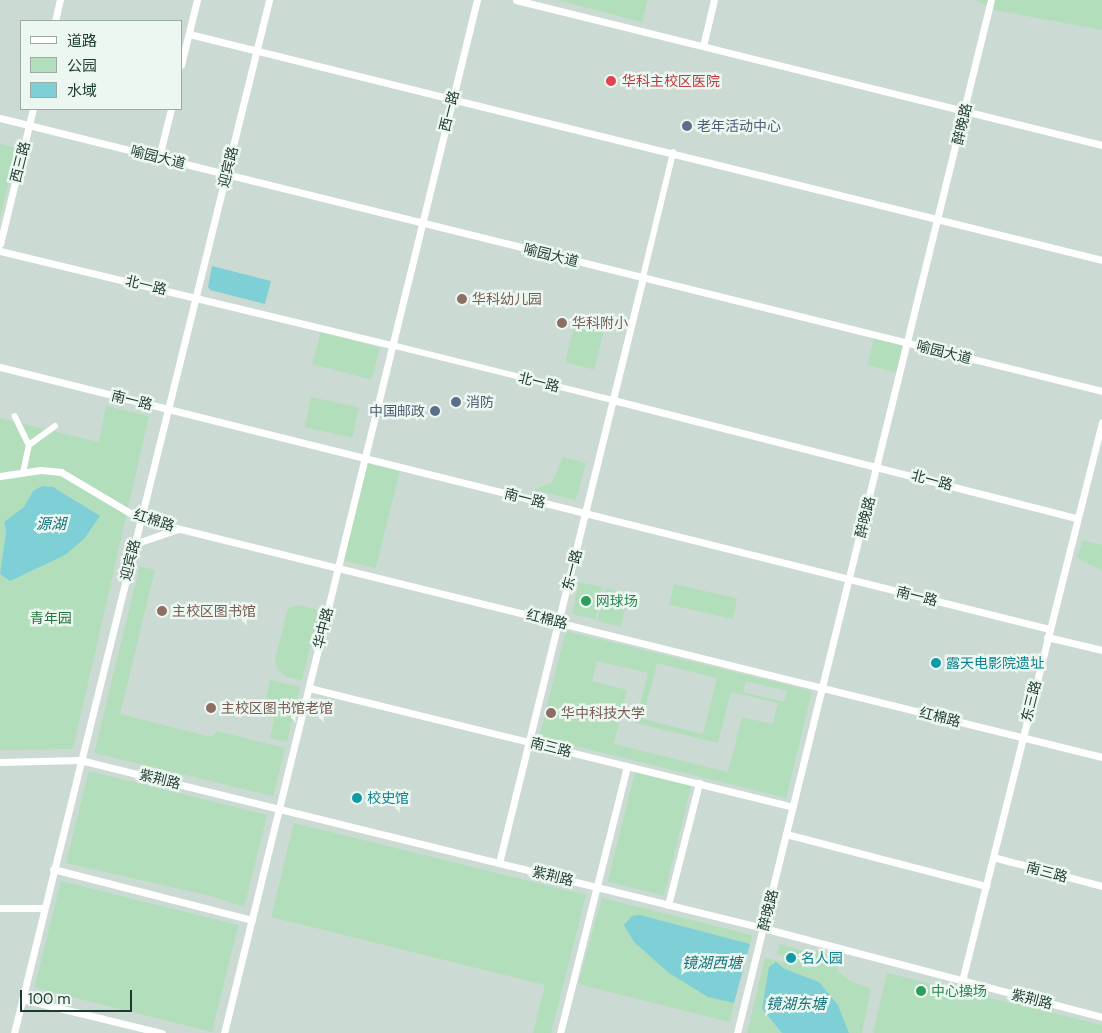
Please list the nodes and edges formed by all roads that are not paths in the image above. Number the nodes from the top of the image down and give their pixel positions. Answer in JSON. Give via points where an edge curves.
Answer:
{"nodes":[{"id":1,"x":60,"y":0,"type":"edge"},
{"id":2,"x":197,"y":0,"type":"edge"},
{"id":3,"x":269,"y":0,"type":"edge"},
{"id":4,"x":477,"y":0,"type":"edge"},
{"id":5,"x":516,"y":0,"type":"edge"},
{"id":6,"x":714,"y":0,"type":"edge"},
{"id":7,"x":991,"y":0,"type":"edge"},
{"id":8,"x":55,"y":20,"type":"edge"},
{"id":9,"x":189,"y":34,"type":"junction"},
{"id":10,"x":703,"y":46,"type":"junction"},
{"id":11,"x":256,"y":50,"type":"junction"},
{"id":12,"x":182,"y":61,"type":"edge"},
{"id":13,"x":452,"y":99,"type":"junction"},
{"id":14,"x":33,"y":110,"type":"edge"},
{"id":15,"x":170,"y":110,"type":"edge"},
{"id":16,"x":965,"y":111,"type":"junction"},
{"id":17,"x":0,"y":118,"type":"edge"},
{"id":18,"x":29,"y":125,"type":"junction"},
{"id":19,"x":1102,"y":145,"type":"edge"},
{"id":20,"x":673,"y":153,"type":"junction"},
{"id":21,"x":158,"y":157,"type":"junction"},
{"id":22,"x":226,"y":174,"type":"junction"},
{"id":23,"x":939,"y":219,"type":"junction"},
{"id":24,"x":422,"y":222,"type":"junction"},
{"id":25,"x":0,"y":244,"type":"edge"},
{"id":26,"x":0,"y":250,"type":"edge"},
{"id":27,"x":1102,"y":260,"type":"edge"},
{"id":28,"x":642,"y":277,"type":"junction"},
{"id":29,"x":196,"y":297,"type":"junction"},
{"id":30,"x":908,"y":343,"type":"junction"},
{"id":31,"x":392,"y":345,"type":"junction"},
{"id":32,"x":0,"y":368,"type":"edge"},
{"id":33,"x":1102,"y":391,"type":"edge"},
{"id":34,"x":612,"y":400,"type":"junction"},
{"id":35,"x":168,"y":409,"type":"junction"},
{"id":36,"x":15,"y":416,"type":"dead end"},
{"id":37,"x":1102,"y":422,"type":"edge"},
{"id":38,"x":55,"y":426,"type":"dead end"},
{"id":39,"x":29,"y":445,"type":"junction"},
{"id":40,"x":364,"y":458,"type":"junction"},
{"id":41,"x":878,"y":466,"type":"junction"},
{"id":42,"x":22,"y":472,"type":"junction"},
{"id":43,"x":0,"y":476,"type":"edge"},
{"id":44,"x":586,"y":514,"type":"junction"},
{"id":45,"x":1077,"y":518,"type":"junction"},
{"id":46,"x":140,"y":519,"type":"junction"},
{"id":47,"x":180,"y":529,"type":"junction"},
{"id":48,"x":134,"y":544,"type":"junction"},
{"id":49,"x":338,"y":568,"type":"junction"},
{"id":50,"x":850,"y":579,"type":"junction"},
{"id":51,"x":559,"y":622,"type":"junction"},
{"id":52,"x":1048,"y":633,"type":"junction"},
{"id":53,"x":1102,"y":650,"type":"edge"},
{"id":54,"x":308,"y":688,"type":"junction"},
{"id":55,"x":823,"y":688,"type":"junction"},
{"id":56,"x":1022,"y":738,"type":"junction"},
{"id":57,"x":529,"y":741,"type":"junction"},
{"id":58,"x":1102,"y":758,"type":"edge"},
{"id":59,"x":80,"y":760,"type":"junction"},
{"id":60,"x":0,"y":762,"type":"edge"},
{"id":61,"x":627,"y":766,"type":"junction"},
{"id":62,"x":699,"y":783,"type":"junction"},
{"id":63,"x":793,"y":807,"type":"junction"},
{"id":64,"x":279,"y":809,"type":"junction"},
{"id":65,"x":786,"y":834,"type":"junction"},
{"id":66,"x":993,"y":857,"type":"junction"},
{"id":67,"x":499,"y":863,"type":"junction"},
{"id":68,"x":53,"y":869,"type":"junction"},
{"id":69,"x":986,"y":886,"type":"junction"},
{"id":70,"x":1102,"y":886,"type":"edge"},
{"id":71,"x":598,"y":888,"type":"junction"},
{"id":72,"x":668,"y":905,"type":"junction"},
{"id":73,"x":0,"y":908,"type":"edge"},
{"id":74,"x":44,"y":908,"type":"junction"},
{"id":75,"x":252,"y":920,"type":"junction"},
{"id":76,"x":763,"y":928,"type":"junction"},
{"id":77,"x":962,"y":981,"type":"junction"},
{"id":78,"x":22,"y":999,"type":"junction"},
{"id":79,"x":1102,"y":1017,"type":"edge"},
{"id":80,"x":14,"y":1033,"type":"edge"},
{"id":81,"x":162,"y":1033,"type":"edge"},
{"id":82,"x":224,"y":1033,"type":"edge"},
{"id":83,"x":560,"y":1033,"type":"edge"},
{"id":84,"x":737,"y":1033,"type":"edge"}],
"edges":[{"from":1,"to":8,"type":"street"},
{"from":2,"to":9,"type":"street"},
{"from":3,"to":11,"type":"street","name":"迎宾路"},
{"from":4,"to":13,"type":"street","name":"西一路"},
{"from":5,"to":10,"type":"street"},
{"from":6,"to":10,"type":"street"},
{"from":7,"to":16,"type":"street","name":"醉晚路"},
{"from":9,"to":11,"type":"street"},
{"from":9,"to":12,"type":"street"},
{"from":10,"to":16,"type":"street"},
{"from":11,"to":13,"type":"street"},
{"from":11,"to":22,"type":"street","name":"迎宾路"},
{"from":13,"to":20,"type":"street"},
{"from":13,"to":24,"type":"street","name":"西一路"},
{"from":14,"to":18,"type":"street","name":"西三路"},
{"from":15,"to":21,"type":"street"},
{"from":16,"to":19,"type":"street"},
{"from":16,"to":23,"type":"street","name":"醉晚路"},
{"from":17,"to":18,"type":"street","name":"喻园大道"},
{"from":18,"to":21,"type":"street","name":"喻园大道"},
{"from":18,"to":25,"type":"street","name":"西三路"},
{"from":20,"to":23,"type":"street"},
{"from":20,"to":28,"type":"street"},
{"from":21,"to":22,"type":"street","name":"喻园大道"},
{"from":22,"to":24,"type":"street","name":"喻园大道"},
{"from":22,"to":29,"type":"street","name":"迎宾路"},
{"from":23,"to":27,"type":"street"},
{"from":23,"to":30,"type":"street","name":"醉晚路"},
{"from":24,"to":28,"type":"street","name":"喻园大道"},
{"from":24,"to":31,"type":"street","name":"华中路"},
{"from":26,"to":29,"type":"street","name":"北一路"},
{"from":28,"to":30,"type":"street","name":"喻园大道"},
{"from":28,"to":34,"type":"street","name":"东一路"},
{"from":29,"to":31,"type":"street","name":"北一路"},
{"from":29,"to":35,"type":"street","name":"迎宾路"},
{"from":30,"to":33,"type":"street","name":"喻园大道"},
{"from":30,"to":41,"type":"street","name":"醉晚路"},
{"from":31,"to":34,"type":"street","name":"北一路"},
{"from":31,"to":40,"type":"street","name":"华中路"},
{"from":32,"to":35,"type":"street","name":"南一路"},
{"from":34,"to":41,"type":"street","name":"北一路"},
{"from":34,"to":44,"type":"street","name":"东一路"},
{"from":35,"to":40,"type":"street","name":"南一路"},
{"from":35,"to":46,"type":"street","name":"迎宾路"},
{"from":36,"to":39,"type":"street"},
{"from":37,"to":45,"type":"street","name":"东三路"},
{"from":38,"to":39,"type":"street"},
{"from":39,"to":42,"type":"street"},
{"from":40,"to":44,"type":"street","name":"南一路"},
{"from":40,"to":49,"type":"street","name":"华中路"},
{"from":41,"to":45,"type":"street","name":"北一路"},
{"from":41,"to":50,"type":"street","name":"醉晚路"},
{"from":42,"to":43,"type":"street","name":"红棉路"},
{"from":42,"to":46,"type":"street","name":"红棉路","via":[[61,472]]},
{"from":44,"to":50,"type":"street","name":"南一路"},
{"from":44,"to":51,"type":"street","name":"东一路"},
{"from":45,"to":52,"type":"street","name":"东三路"},
{"from":46,"to":47,"type":"street","name":"红棉路"},
{"from":46,"to":48,"type":"street","name":"迎宾路"},
{"from":47,"to":48,"type":"street"},
{"from":47,"to":49,"type":"street","name":"红棉路"},
{"from":48,"to":59,"type":"street","name":"迎宾路"},
{"from":49,"to":51,"type":"street","name":"红棉路"},
{"from":49,"to":54,"type":"street","name":"华中路"},
{"from":50,"to":52,"type":"street","name":"南一路"},
{"from":50,"to":55,"type":"street","name":"醉晚路"},
{"from":51,"to":55,"type":"street","name":"红棉路"},
{"from":51,"to":57,"type":"street","name":"东一路"},
{"from":52,"to":53,"type":"street","name":"南一路"},
{"from":52,"to":56,"type":"street","name":"东三路"},
{"from":54,"to":57,"type":"street","name":"南三路"},
{"from":54,"to":64,"type":"street","name":"华中路"},
{"from":55,"to":56,"type":"street","name":"红棉路"},
{"from":55,"to":63,"type":"street","name":"醉晚路"},
{"from":56,"to":58,"type":"street","name":"红棉路"},
{"from":56,"to":66,"type":"street","name":"东三路"},
{"from":57,"to":61,"type":"street","name":"南三路"},
{"from":57,"to":67,"type":"street","name":"东一路"},
{"from":59,"to":60,"type":"street","name":"紫荆路"},
{"from":59,"to":64,"type":"street","name":"紫荆路"},
{"from":59,"to":68,"type":"street","name":"迎宾路"},
{"from":61,"to":62,"type":"street","name":"南三路"},
{"from":61,"to":71,"type":"street"},
{"from":62,"to":63,"type":"street","name":"南三路"},
{"from":62,"to":72,"type":"street"},
{"from":63,"to":65,"type":"street","name":"醉晚路"},
{"from":64,"to":67,"type":"street","name":"紫荆路"},
{"from":64,"to":75,"type":"street","name":"华中路"},
{"from":65,"to":69,"type":"street"},
{"from":65,"to":76,"type":"street","name":"醉晚路"},
{"from":66,"to":69,"type":"street","name":"东三路"},
{"from":66,"to":70,"type":"street","name":"南三路"},
{"from":67,"to":71,"type":"street","name":"紫荆路"},
{"from":68,"to":74,"type":"street","name":"迎宾路"},
{"from":68,"to":75,"type":"street"},
{"from":69,"to":77,"type":"street","name":"东三路"},
{"from":71,"to":72,"type":"street","name":"紫荆路"},
{"from":71,"to":83,"type":"street"},
{"from":72,"to":76,"type":"street","name":"紫荆路"},
{"from":73,"to":74,"type":"street"},
{"from":74,"to":78,"type":"street","name":"迎宾路"},
{"from":75,"to":82,"type":"street","name":"华中路"},
{"from":76,"to":77,"type":"street","name":"紫荆路"},
{"from":76,"to":84,"type":"street","name":"醉晚路"},
{"from":77,"to":79,"type":"street","name":"紫荆路"},
{"from":78,"to":80,"type":"street","name":"迎宾路"},
{"from":78,"to":81,"type":"street"}]}
